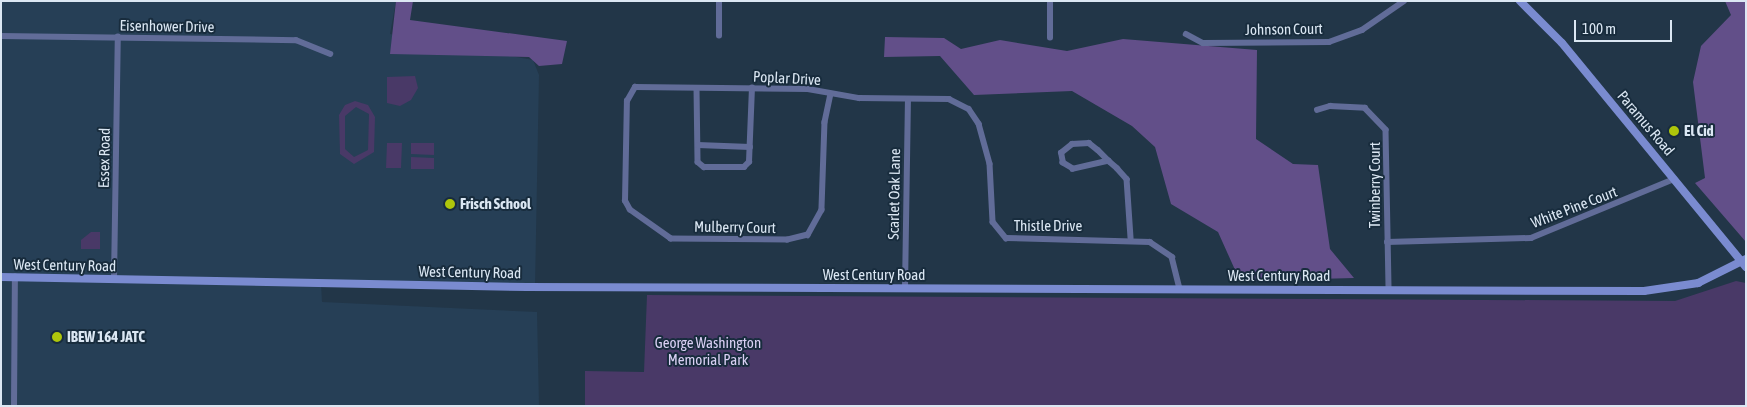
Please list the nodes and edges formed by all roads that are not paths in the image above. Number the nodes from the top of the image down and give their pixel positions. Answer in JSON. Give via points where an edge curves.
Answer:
{"nodes":[{"id":1,"x":719,"y":1,"type":"edge"},
{"id":2,"x":1050,"y":1,"type":"edge"},
{"id":3,"x":1404,"y":1,"type":"edge"},
{"id":4,"x":1520,"y":1,"type":"edge"},
{"id":5,"x":1186,"y":34,"type":"dead end"},
{"id":6,"x":1,"y":36,"type":"edge"},
{"id":7,"x":719,"y":36,"type":"dead end"},
{"id":8,"x":118,"y":37,"type":"junction"},
{"id":9,"x":1050,"y":38,"type":"dead end"},
{"id":10,"x":330,"y":54,"type":"dead end"},
{"id":11,"x":697,"y":88,"type":"junction"},
{"id":12,"x":752,"y":88,"type":"junction"},
{"id":13,"x":831,"y":94,"type":"junction"},
{"id":14,"x":908,"y":100,"type":"junction"},
{"id":15,"x":627,"y":106,"type":"joint"},
{"id":16,"x":1317,"y":110,"type":"dead end"},
{"id":17,"x":979,"y":124,"type":"joint"},
{"id":18,"x":698,"y":145,"type":"junction"},
{"id":19,"x":750,"y":147,"type":"junction"},
{"id":20,"x":1110,"y":161,"type":"junction"},
{"id":21,"x":1674,"y":179,"type":"junction"},
{"id":22,"x":1131,"y":238,"type":"junction"},
{"id":23,"x":1387,"y":242,"type":"junction"},
{"id":24,"x":1744,"y":262,"type":"edge"},
{"id":25,"x":1,"y":277,"type":"edge"},
{"id":26,"x":15,"y":277,"type":"junction"},
{"id":27,"x":114,"y":279,"type":"junction"},
{"id":28,"x":905,"y":288,"type":"junction"},
{"id":29,"x":1180,"y":290,"type":"junction"},
{"id":30,"x":1389,"y":290,"type":"junction"},
{"id":31,"x":14,"y":406,"type":"edge"}],
"edges":[{"from":1,"to":7,"type":"street"},
{"from":2,"to":9,"type":"street"},
{"from":3,"to":5,"type":"street","name":"Johnson Court","via":[[1377,22],[1329,42],[1203,43]]},
{"from":4,"to":21,"type":"main road","name":"Paramus Road","via":[[1562,43]]},
{"from":6,"to":8,"type":"street","name":"Eisenhower Drive"},
{"from":8,"to":10,"type":"street","name":"Eisenhower Drive","via":[[296,40]]},
{"from":8,"to":27,"type":"street","name":"Essex Road"},
{"from":11,"to":12,"type":"street","name":"Poplar Drive"},
{"from":11,"to":15,"type":"street","name":"Poplar Drive","via":[[635,87],[628,95]]},
{"from":11,"to":18,"type":"street"},
{"from":12,"to":13,"type":"street","name":"Poplar Drive"},
{"from":12,"to":19,"type":"street"},
{"from":13,"to":14,"type":"street","name":"Poplar Drive"},
{"from":13,"to":15,"type":"street","name":"Mulberry Court","via":[[825,122],[820,220],[808,235],[788,240],[671,238],[634,216],[625,201]]},
{"from":14,"to":17,"type":"street","name":"Poplar Drive","via":[[958,101]]},
{"from":14,"to":28,"type":"street","name":"Scarlet Oak Lane"},
{"from":16,"to":23,"type":"street","name":"Twinberry Court","via":[[1357,106],[1372,112],[1383,124],[1388,138]]},
{"from":17,"to":22,"type":"street","name":"Thistle Drive","via":[[990,164],[993,222],[1006,238]]},
{"from":18,"to":19,"type":"street"},
{"from":18,"to":19,"type":"street","via":[[698,162],[704,167],[744,167],[749,162]]},
{"from":20,"to":20,"type":"street","via":[[1081,142],[1064,147],[1061,153],[1063,163],[1073,169]]},
{"from":20,"to":22,"type":"street","via":[[1131,188]]},
{"from":21,"to":23,"type":"street","name":"White Pine Court","via":[[1640,196],[1531,238]]},
{"from":21,"to":24,"type":"main road","name":"Paramus Road"},
{"from":22,"to":29,"type":"street","name":"Thistle Drive","via":[[1157,244],[1168,251]]},
{"from":23,"to":30,"type":"street","name":"Twinberry Court"},
{"from":24,"to":30,"type":"main road","name":"West Century Road","via":[[1698,283],[1664,290]]},
{"from":25,"to":26,"type":"main road","name":"West Century Road"},
{"from":26,"to":27,"type":"main road","name":"West Century Road"},
{"from":26,"to":31,"type":"street"},
{"from":27,"to":28,"type":"main road","name":"West Century Road"},
{"from":28,"to":29,"type":"main road","name":"West Century Road"},
{"from":29,"to":30,"type":"main road","name":"West Century Road"}]}
